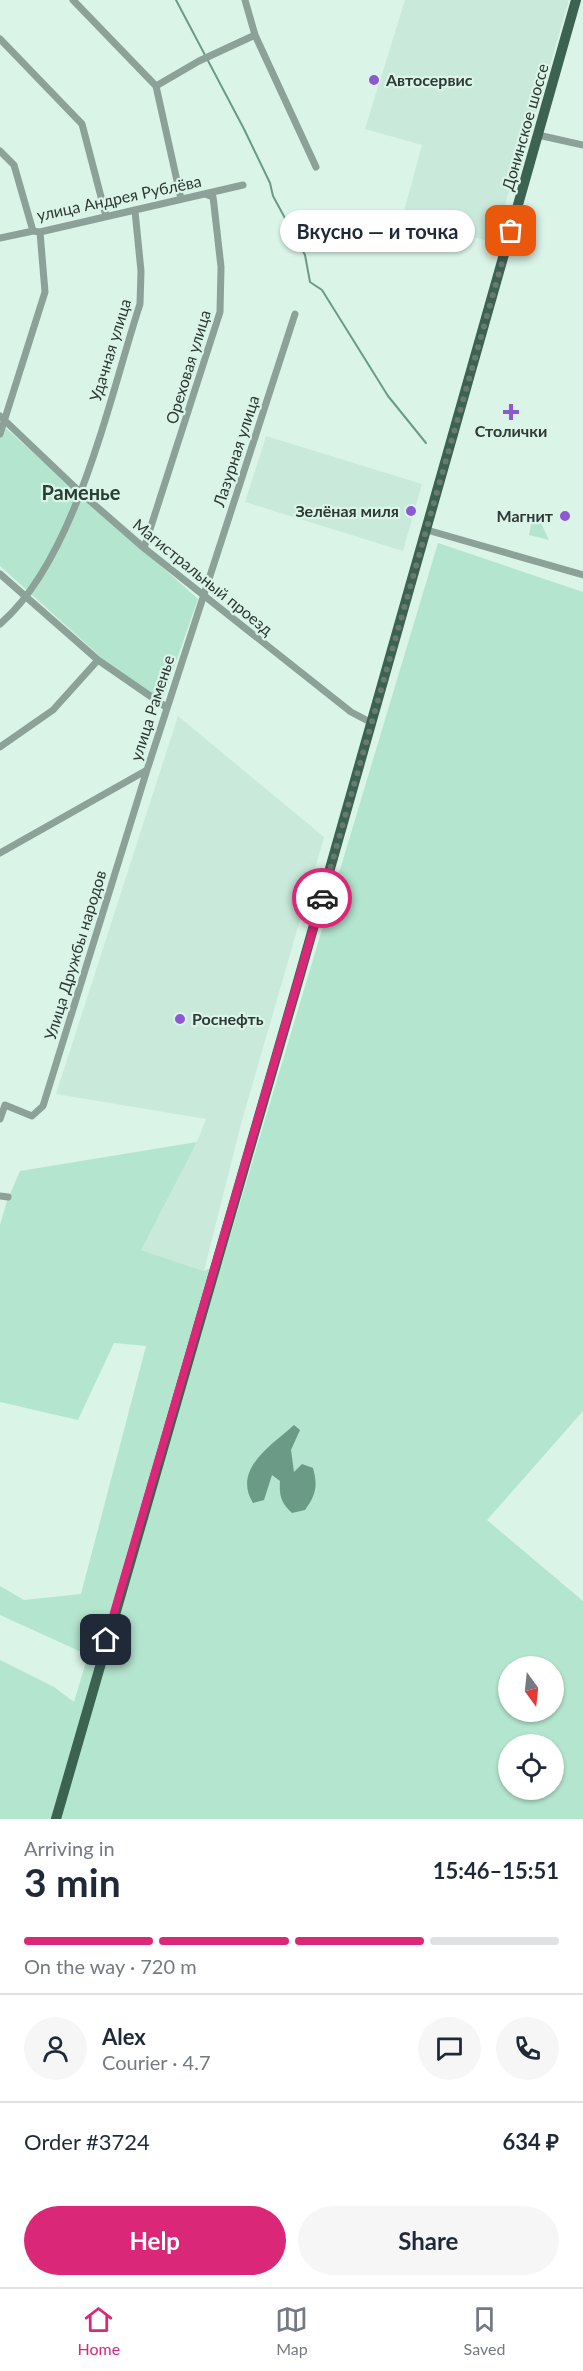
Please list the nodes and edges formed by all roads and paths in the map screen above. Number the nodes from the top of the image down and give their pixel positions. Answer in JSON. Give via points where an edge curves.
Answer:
{"nodes":[{"id":1,"x":73,"y":0,"type":"edge"},
{"id":2,"x":245,"y":0,"type":"edge"},
{"id":3,"x":576,"y":0,"type":"edge"},
{"id":4,"x":255,"y":35,"type":"junction"},
{"id":5,"x":0,"y":39,"type":"edge"},
{"id":6,"x":156,"y":86,"type":"junction"},
{"id":7,"x":538,"y":135,"type":"junction"},
{"id":8,"x":583,"y":145,"type":"edge"},
{"id":9,"x":0,"y":151,"type":"edge"},
{"id":10,"x":316,"y":167,"type":"dead end"},
{"id":11,"x":243,"y":185,"type":"dead end"},
{"id":12,"x":205,"y":194,"type":"junction"},
{"id":13,"x":181,"y":199,"type":"junction"},
{"id":14,"x":135,"y":211,"type":"junction"},
{"id":15,"x":106,"y":216,"type":"junction"},
{"id":16,"x":36,"y":232,"type":"junction"},
{"id":17,"x":0,"y":238,"type":"edge"},
{"id":18,"x":295,"y":314,"type":"dead end"},
{"id":19,"x":3,"y":418,"type":"edge"},
{"id":20,"x":0,"y":434,"type":"edge"},
{"id":21,"x":81,"y":493,"type":"junction"},
{"id":22,"x":427,"y":530,"type":"junction"},
{"id":23,"x":144,"y":548,"type":"junction"},
{"id":24,"x":0,"y":574,"type":"edge"},
{"id":25,"x":583,"y":575,"type":"edge"},
{"id":26,"x":202,"y":597,"type":"junction"},
{"id":27,"x":25,"y":598,"type":"junction"},
{"id":28,"x":0,"y":624,"type":"edge"},
{"id":29,"x":98,"y":660,"type":"junction"},
{"id":30,"x":166,"y":707,"type":"junction"},
{"id":31,"x":372,"y":723,"type":"junction"},
{"id":32,"x":0,"y":747,"type":"edge"},
{"id":33,"x":147,"y":770,"type":"junction"},
{"id":34,"x":0,"y":854,"type":"edge"},
{"id":35,"x":3,"y":1104,"type":"edge"},
{"id":36,"x":0,"y":1119,"type":"edge"},
{"id":37,"x":56,"y":1819,"type":"edge"}],
"edges":[{"from":1,"to":6,"type":"street"},
{"from":2,"to":4,"type":"street"},
{"from":3,"to":7,"type":"main road","name":"Донинское шоссе"},
{"from":4,"to":6,"type":"street"},
{"from":4,"to":10,"type":"street"},
{"from":5,"to":15,"type":"street","via":[[82,124]]},
{"from":6,"to":13,"type":"street"},
{"from":7,"to":8,"type":"street"},
{"from":7,"to":22,"type":"main road","name":"Донинское шоссе"},
{"from":9,"to":16,"type":"street","via":[[14,165]]},
{"from":11,"to":12,"type":"street","name":"улица Андрея Рублёва"},
{"from":12,"to":13,"type":"street","name":"улица Андрея Рублёва"},
{"from":12,"to":23,"type":"street","name":"Ореховая улица","via":[[213,197],[221,267],[220,312]]},
{"from":13,"to":14,"type":"street","name":"улица Андрея Рублёва"},
{"from":14,"to":15,"type":"street","name":"улица Андрея Рублёва"},
{"from":14,"to":21,"type":"street","name":"Удачная улица","via":[[140,304]]},
{"from":15,"to":16,"type":"street","name":"улица Андрея Рублёва"},
{"from":16,"to":17,"type":"street","name":"улица Андрея Рублёва"},
{"from":16,"to":19,"type":"street","via":[[45,292]]},
{"from":18,"to":26,"type":"street","name":"Лазурная улица"},
{"from":19,"to":20,"type":"street"},
{"from":19,"to":21,"type":"street","name":"Магистральный проезд"},
{"from":21,"to":23,"type":"street","name":"Магистральный проезд"},
{"from":21,"to":27,"type":"street","name":"Удачная улица","via":[[59,541]]},
{"from":22,"to":25,"type":"street"},
{"from":22,"to":31,"type":"main road","name":"Донинское шоссе"},
{"from":23,"to":26,"type":"street","name":"Магистральный проезд"},
{"from":24,"to":27,"type":"street"},
{"from":26,"to":30,"type":"street","name":"улица Раменье"},
{"from":26,"to":31,"type":"street","name":"Магистральный проезд","via":[[351,712]]},
{"from":27,"to":28,"type":"street","name":"Удачная улица"},
{"from":27,"to":29,"type":"street"},
{"from":29,"to":30,"type":"street"},
{"from":29,"to":32,"type":"street","via":[[53,710]]},
{"from":30,"to":33,"type":"street","name":"улица Раменье"},
{"from":31,"to":37,"type":"main road","name":"Донинское шоссе"},
{"from":33,"to":34,"type":"street","name":"улица Раменье"},
{"from":33,"to":35,"type":"street","name":"Улица Дружбы народов","via":[[43,1106],[32,1116]]},
{"from":35,"to":36,"type":"street","name":"Улица Дружбы народов"}]}
